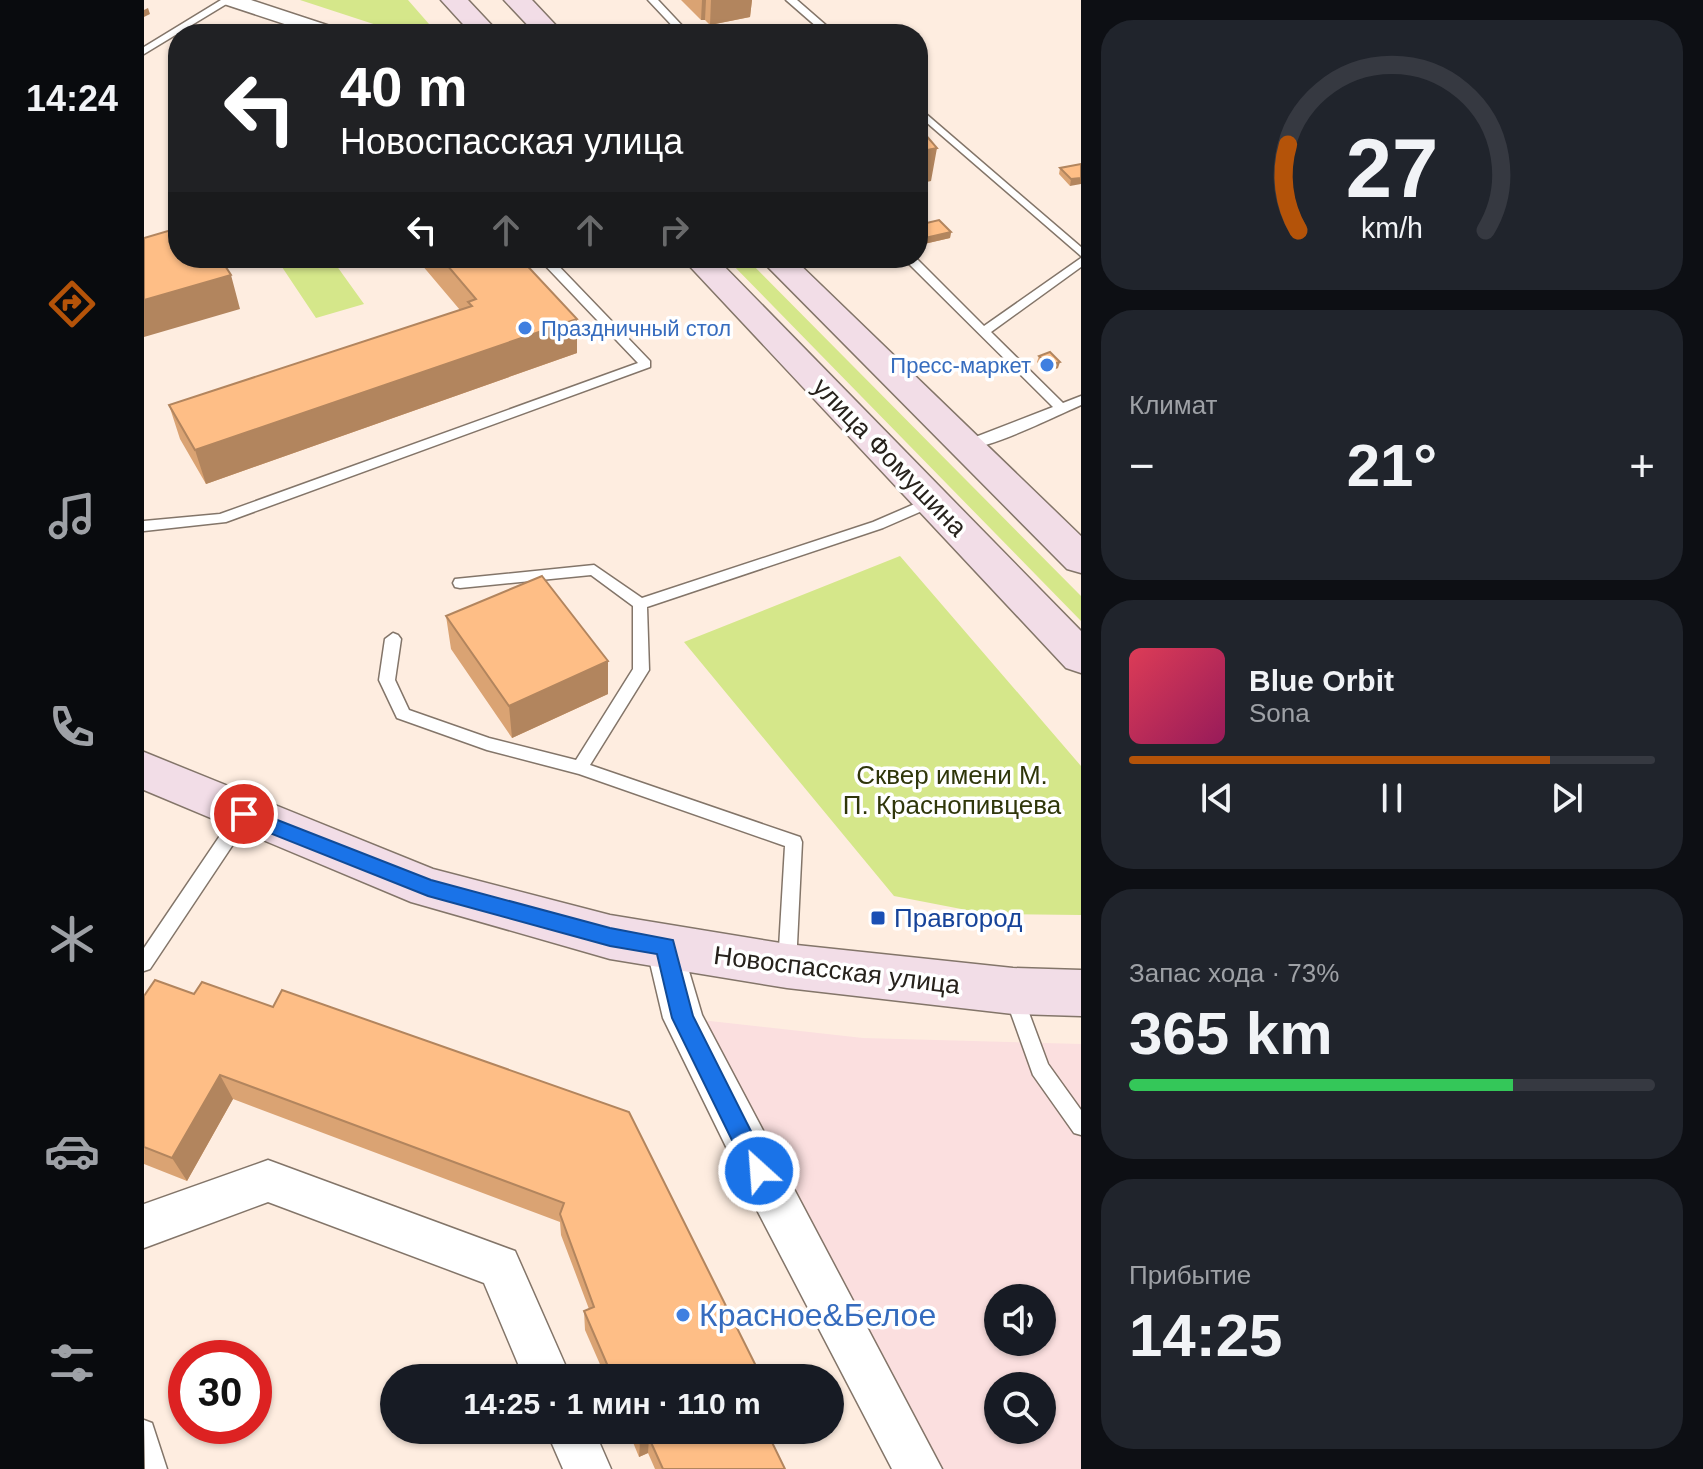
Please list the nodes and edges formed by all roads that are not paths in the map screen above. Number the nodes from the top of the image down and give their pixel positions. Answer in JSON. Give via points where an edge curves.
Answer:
{"nodes":[{"id":1,"x":230,"y":0,"type":"edge"},
{"id":2,"x":454,"y":0,"type":"edge"},
{"id":3,"x":517,"y":0,"type":"edge"},
{"id":4,"x":653,"y":0,"type":"edge"},
{"id":5,"x":791,"y":0,"type":"edge"},
{"id":6,"x":190,"y":24,"type":"edge"},
{"id":7,"x":304,"y":24,"type":"edge"},
{"id":8,"x":477,"y":24,"type":"edge"},
{"id":9,"x":541,"y":24,"type":"edge"},
{"id":10,"x":676,"y":24,"type":"edge"},
{"id":11,"x":816,"y":24,"type":"edge"},
{"id":12,"x":168,"y":37,"type":"edge"},
{"id":13,"x":144,"y":51,"type":"edge"},
{"id":14,"x":928,"y":119,"type":"edge"},
{"id":15,"x":1081,"y":253,"type":"edge"},
{"id":16,"x":1081,"y":262,"type":"edge"},
{"id":17,"x":554,"y":268,"type":"edge"},
{"id":18,"x":708,"y":268,"type":"edge"},
{"id":19,"x":785,"y":268,"type":"edge"},
{"id":20,"x":919,"y":268,"type":"edge"},
{"id":21,"x":983,"y":332,"type":"junction"},
{"id":22,"x":1081,"y":400,"type":"edge"},
{"id":23,"x":1060,"y":407,"type":"junction"},
{"id":24,"x":965,"y":446,"type":"junction"},
{"id":25,"x":933,"y":501,"type":"junction"},
{"id":26,"x":144,"y":526,"type":"edge"},
{"id":27,"x":1081,"y":559,"type":"edge"},
{"id":28,"x":460,"y":583,"type":"dead end"},
{"id":29,"x":640,"y":604,"type":"junction"},
{"id":30,"x":393,"y":639,"type":"dead end"},
{"id":31,"x":1081,"y":657,"type":"edge"},
{"id":32,"x":580,"y":768,"type":"junction"},
{"id":33,"x":144,"y":770,"type":"edge"},
{"id":34,"x":244,"y":814,"type":"junction"},
{"id":35,"x":665,"y":946,"type":"junction"},
{"id":36,"x":144,"y":963,"type":"edge"},
{"id":37,"x":787,"y":966,"type":"junction"},
{"id":38,"x":1013,"y":991,"type":"junction"},
{"id":39,"x":1081,"y":993,"type":"edge"},
{"id":40,"x":1081,"y":1126,"type":"edge"},
{"id":41,"x":144,"y":1226,"type":"edge"},
{"id":42,"x":542,"y":1364,"type":"edge"},
{"id":43,"x":144,"y":1431,"type":"edge"},
{"id":44,"x":576,"y":1444,"type":"edge"},
{"id":45,"x":156,"y":1469,"type":"edge"},
{"id":46,"x":587,"y":1469,"type":"edge"},
{"id":47,"x":918,"y":1469,"type":"edge"}],
"edges":[{"from":1,"to":6,"type":"lane"},
{"from":1,"to":7,"type":"street"},
{"from":2,"to":8,"type":"main road"},
{"from":3,"to":9,"type":"main road"},
{"from":4,"to":10,"type":"lane"},
{"from":5,"to":11,"type":"lane"},
{"from":12,"to":13,"type":"lane"},
{"from":14,"to":15,"type":"lane"},
{"from":16,"to":21,"type":"lane"},
{"from":17,"to":26,"type":"lane","via":[[646,364],[221,519]]},
{"from":18,"to":25,"type":"main road","name":"улица Фомушина"},
{"from":19,"to":24,"type":"main road"},
{"from":20,"to":21,"type":"lane"},
{"from":21,"to":23,"type":"lane"},
{"from":22,"to":23,"type":"lane"},
{"from":23,"to":24,"type":"lane"},
{"from":24,"to":27,"type":"main road"},
{"from":25,"to":29,"type":"lane","via":[[878,525]]},
{"from":25,"to":31,"type":"main road","name":"улица Фомушина"},
{"from":28,"to":29,"type":"lane","via":[[594,570]]},
{"from":29,"to":32,"type":"lane","via":[[641,670]]},
{"from":30,"to":32,"type":"lane","via":[[387,680],[403,714],[487,744]]},
{"from":32,"to":37,"type":"lane","via":[[794,842]]},
{"from":33,"to":34,"type":"main road","name":"Новоспасская улица"},
{"from":34,"to":35,"type":"main road","name":"Новоспасская улица","via":[[428,888],[610,937]]},
{"from":34,"to":36,"type":"lane"},
{"from":35,"to":37,"type":"main road","name":"Новоспасская улица"},
{"from":35,"to":47,"type":"street","via":[[683,1018]]},
{"from":37,"to":38,"type":"main road","name":"Новоспасская улица"},
{"from":38,"to":39,"type":"main road","name":"Новоспасская улица"},
{"from":38,"to":40,"type":"lane","via":[[1040,1069]]},
{"from":41,"to":42,"type":"street","via":[[268,1181],[499,1267]]},
{"from":43,"to":45,"type":"lane"},
{"from":44,"to":46,"type":"street"}]}
